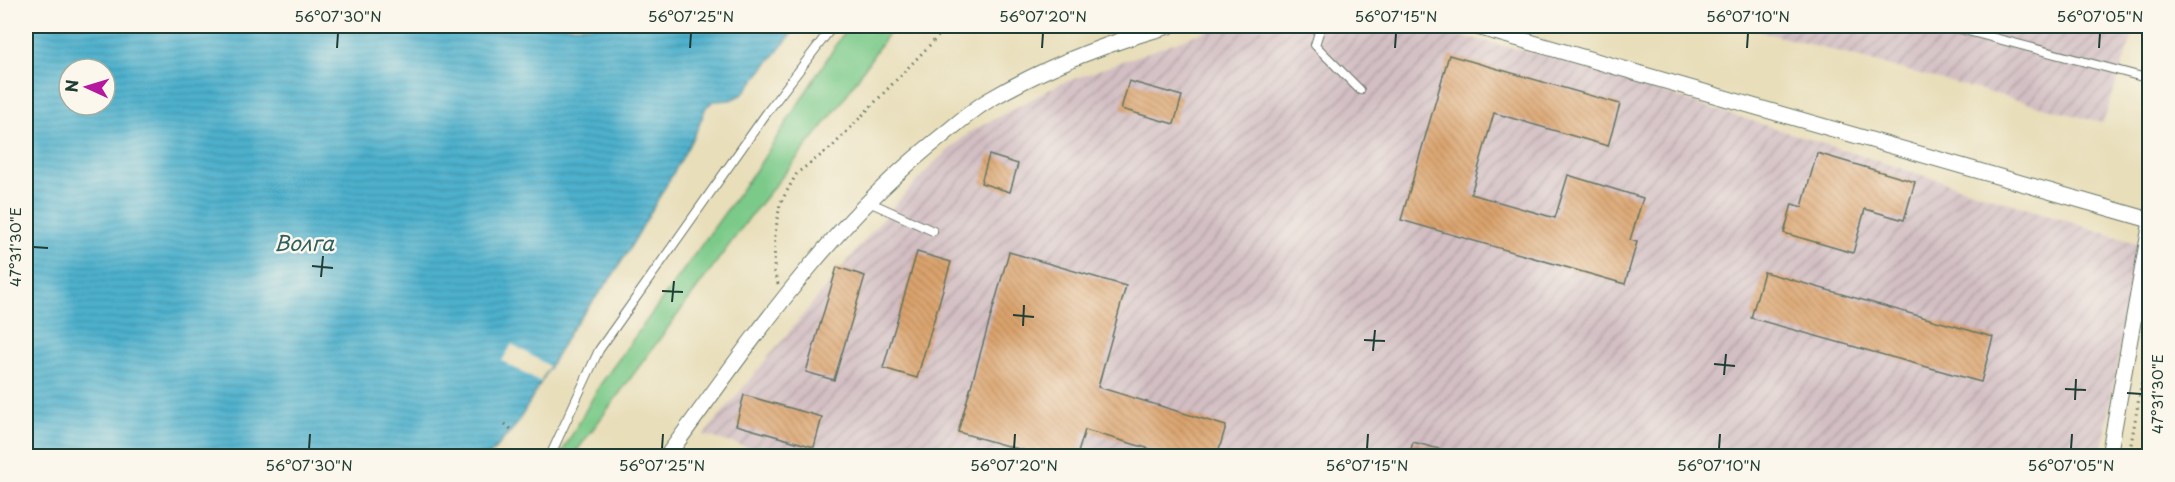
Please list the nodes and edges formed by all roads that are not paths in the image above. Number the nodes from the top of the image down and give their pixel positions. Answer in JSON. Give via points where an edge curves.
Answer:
{"nodes":[{"id":1,"x":833,"y":26,"type":"edge"},
{"id":2,"x":1169,"y":26,"type":"edge"},
{"id":3,"x":1321,"y":26,"type":"edge"},
{"id":4,"x":1474,"y":26,"type":"edge"},
{"id":5,"x":1949,"y":26,"type":"edge"},
{"id":6,"x":2150,"y":79,"type":"edge"},
{"id":7,"x":1360,"y":90,"type":"dead end"},
{"id":8,"x":867,"y":201,"type":"junction"},
{"id":9,"x":2150,"y":220,"type":"edge"},
{"id":10,"x":2150,"y":227,"type":"edge"},
{"id":11,"x":933,"y":231,"type":"dead end"},
{"id":12,"x":2143,"y":298,"type":"edge"},
{"id":13,"x":550,"y":456,"type":"edge"},
{"id":14,"x":667,"y":456,"type":"edge"},
{"id":15,"x":2109,"y":456,"type":"edge"}],
"edges":[{"from":1,"to":13,"type":"lane","via":[[599,350]]},
{"from":2,"to":8,"type":"street","via":[[1123,39],[987,101]]},
{"from":3,"to":7,"type":"lane","via":[[1316,45]]},
{"from":4,"to":9,"type":"street"},
{"from":5,"to":6,"type":"lane"},
{"from":8,"to":11,"type":"lane"},
{"from":8,"to":14,"type":"street","via":[[783,300]]},
{"from":10,"to":12,"type":"street"},
{"from":12,"to":15,"type":"street"}]}
